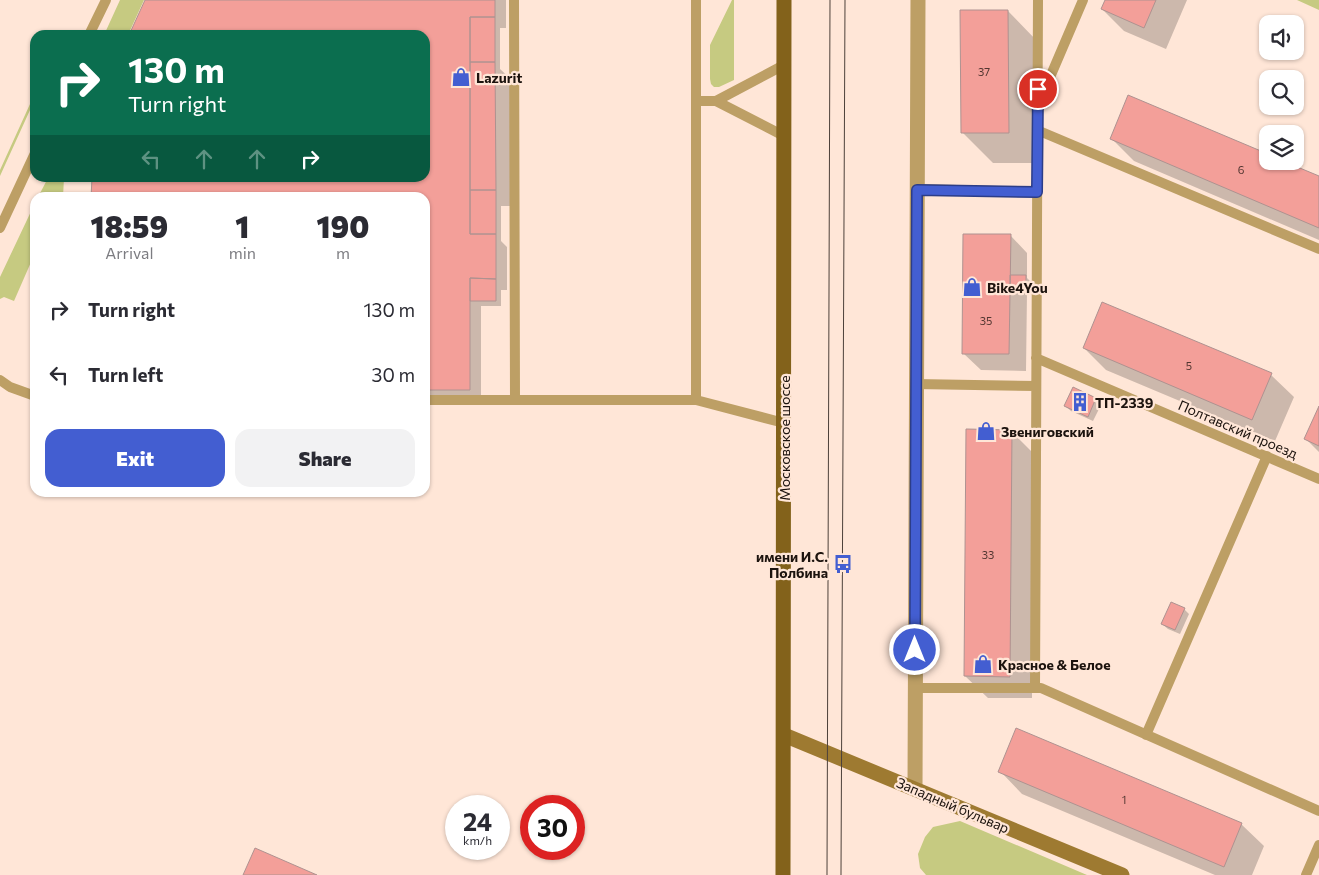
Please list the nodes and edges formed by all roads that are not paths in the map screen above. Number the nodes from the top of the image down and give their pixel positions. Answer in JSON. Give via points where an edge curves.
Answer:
{"nodes":[{"id":1,"x":106,"y":0,"type":"edge"},
{"id":2,"x":514,"y":0,"type":"edge"},
{"id":3,"x":696,"y":0,"type":"edge"},
{"id":4,"x":784,"y":0,"type":"edge"},
{"id":5,"x":918,"y":0,"type":"edge"},
{"id":6,"x":1038,"y":0,"type":"edge"},
{"id":7,"x":1082,"y":0,"type":"edge"},
{"id":8,"x":92,"y":30,"type":"edge"},
{"id":9,"x":784,"y":65,"type":"junction"},
{"id":10,"x":696,"y":101,"type":"junction"},
{"id":11,"x":716,"y":101,"type":"junction"},
{"id":12,"x":1038,"y":107,"type":"junction"},
{"id":13,"x":1037,"y":130,"type":"junction"},
{"id":14,"x":784,"y":136,"type":"junction"},
{"id":15,"x":30,"y":164,"type":"edge"},
{"id":16,"x":917,"y":190,"type":"junction"},
{"id":17,"x":1037,"y":192,"type":"junction"},
{"id":18,"x":0,"y":228,"type":"edge"},
{"id":19,"x":1319,"y":248,"type":"edge"},
{"id":20,"x":1036,"y":358,"type":"junction"},
{"id":21,"x":0,"y":380,"type":"edge"},
{"id":22,"x":916,"y":384,"type":"junction"},
{"id":23,"x":1036,"y":386,"type":"junction"},
{"id":24,"x":30,"y":394,"type":"edge"},
{"id":25,"x":430,"y":400,"type":"edge"},
{"id":26,"x":515,"y":400,"type":"junction"},
{"id":27,"x":696,"y":400,"type":"junction"},
{"id":28,"x":784,"y":423,"type":"junction"},
{"id":29,"x":1267,"y":456,"type":"junction"},
{"id":30,"x":1319,"y":478,"type":"edge"},
{"id":31,"x":915,"y":688,"type":"junction"},
{"id":32,"x":1035,"y":688,"type":"junction"},
{"id":33,"x":784,"y":734,"type":"junction"},
{"id":34,"x":1146,"y":735,"type":"junction"},
{"id":35,"x":915,"y":789,"type":"junction"},
{"id":36,"x":1319,"y":811,"type":"edge"},
{"id":37,"x":1319,"y":845,"type":"edge"},
{"id":38,"x":783,"y":875,"type":"edge"},
{"id":39,"x":1122,"y":875,"type":"edge"},
{"id":40,"x":1306,"y":875,"type":"edge"}],
"edges":[{"from":1,"to":8,"type":"lane"},
{"from":2,"to":26,"type":"lane"},
{"from":3,"to":10,"type":"lane"},
{"from":4,"to":9,"type":"main road","name":"Московское шоссе"},
{"from":5,"to":16,"type":"street"},
{"from":6,"to":12,"type":"lane"},
{"from":7,"to":12,"type":"lane"},
{"from":9,"to":11,"type":"lane"},
{"from":9,"to":14,"type":"main road","name":"Московское шоссе"},
{"from":10,"to":11,"type":"lane"},
{"from":10,"to":27,"type":"lane"},
{"from":11,"to":14,"type":"lane"},
{"from":12,"to":13,"type":"lane"},
{"from":13,"to":17,"type":"lane"},
{"from":13,"to":19,"type":"lane"},
{"from":14,"to":28,"type":"main road","name":"Московское шоссе"},
{"from":15,"to":18,"type":"lane"},
{"from":16,"to":17,"type":"lane"},
{"from":16,"to":22,"type":"street"},
{"from":17,"to":20,"type":"lane"},
{"from":20,"to":23,"type":"lane"},
{"from":20,"to":29,"type":"lane","name":"Полтавский проезд"},
{"from":21,"to":24,"type":"lane"},
{"from":22,"to":23,"type":"lane"},
{"from":22,"to":31,"type":"street"},
{"from":23,"to":32,"type":"lane"},
{"from":25,"to":26,"type":"lane"},
{"from":26,"to":27,"type":"lane"},
{"from":27,"to":28,"type":"lane"},
{"from":28,"to":33,"type":"main road","name":"Московское шоссе"},
{"from":29,"to":30,"type":"lane","name":"Полтавский проезд"},
{"from":29,"to":34,"type":"lane"},
{"from":31,"to":32,"type":"lane"},
{"from":31,"to":35,"type":"street"},
{"from":32,"to":34,"type":"lane"},
{"from":33,"to":35,"type":"street","name":"Западный бульвар"},
{"from":33,"to":38,"type":"main road","name":"Московское шоссе"},
{"from":34,"to":36,"type":"lane"},
{"from":35,"to":39,"type":"street","name":"Западный бульвар"},
{"from":37,"to":40,"type":"lane"}]}
